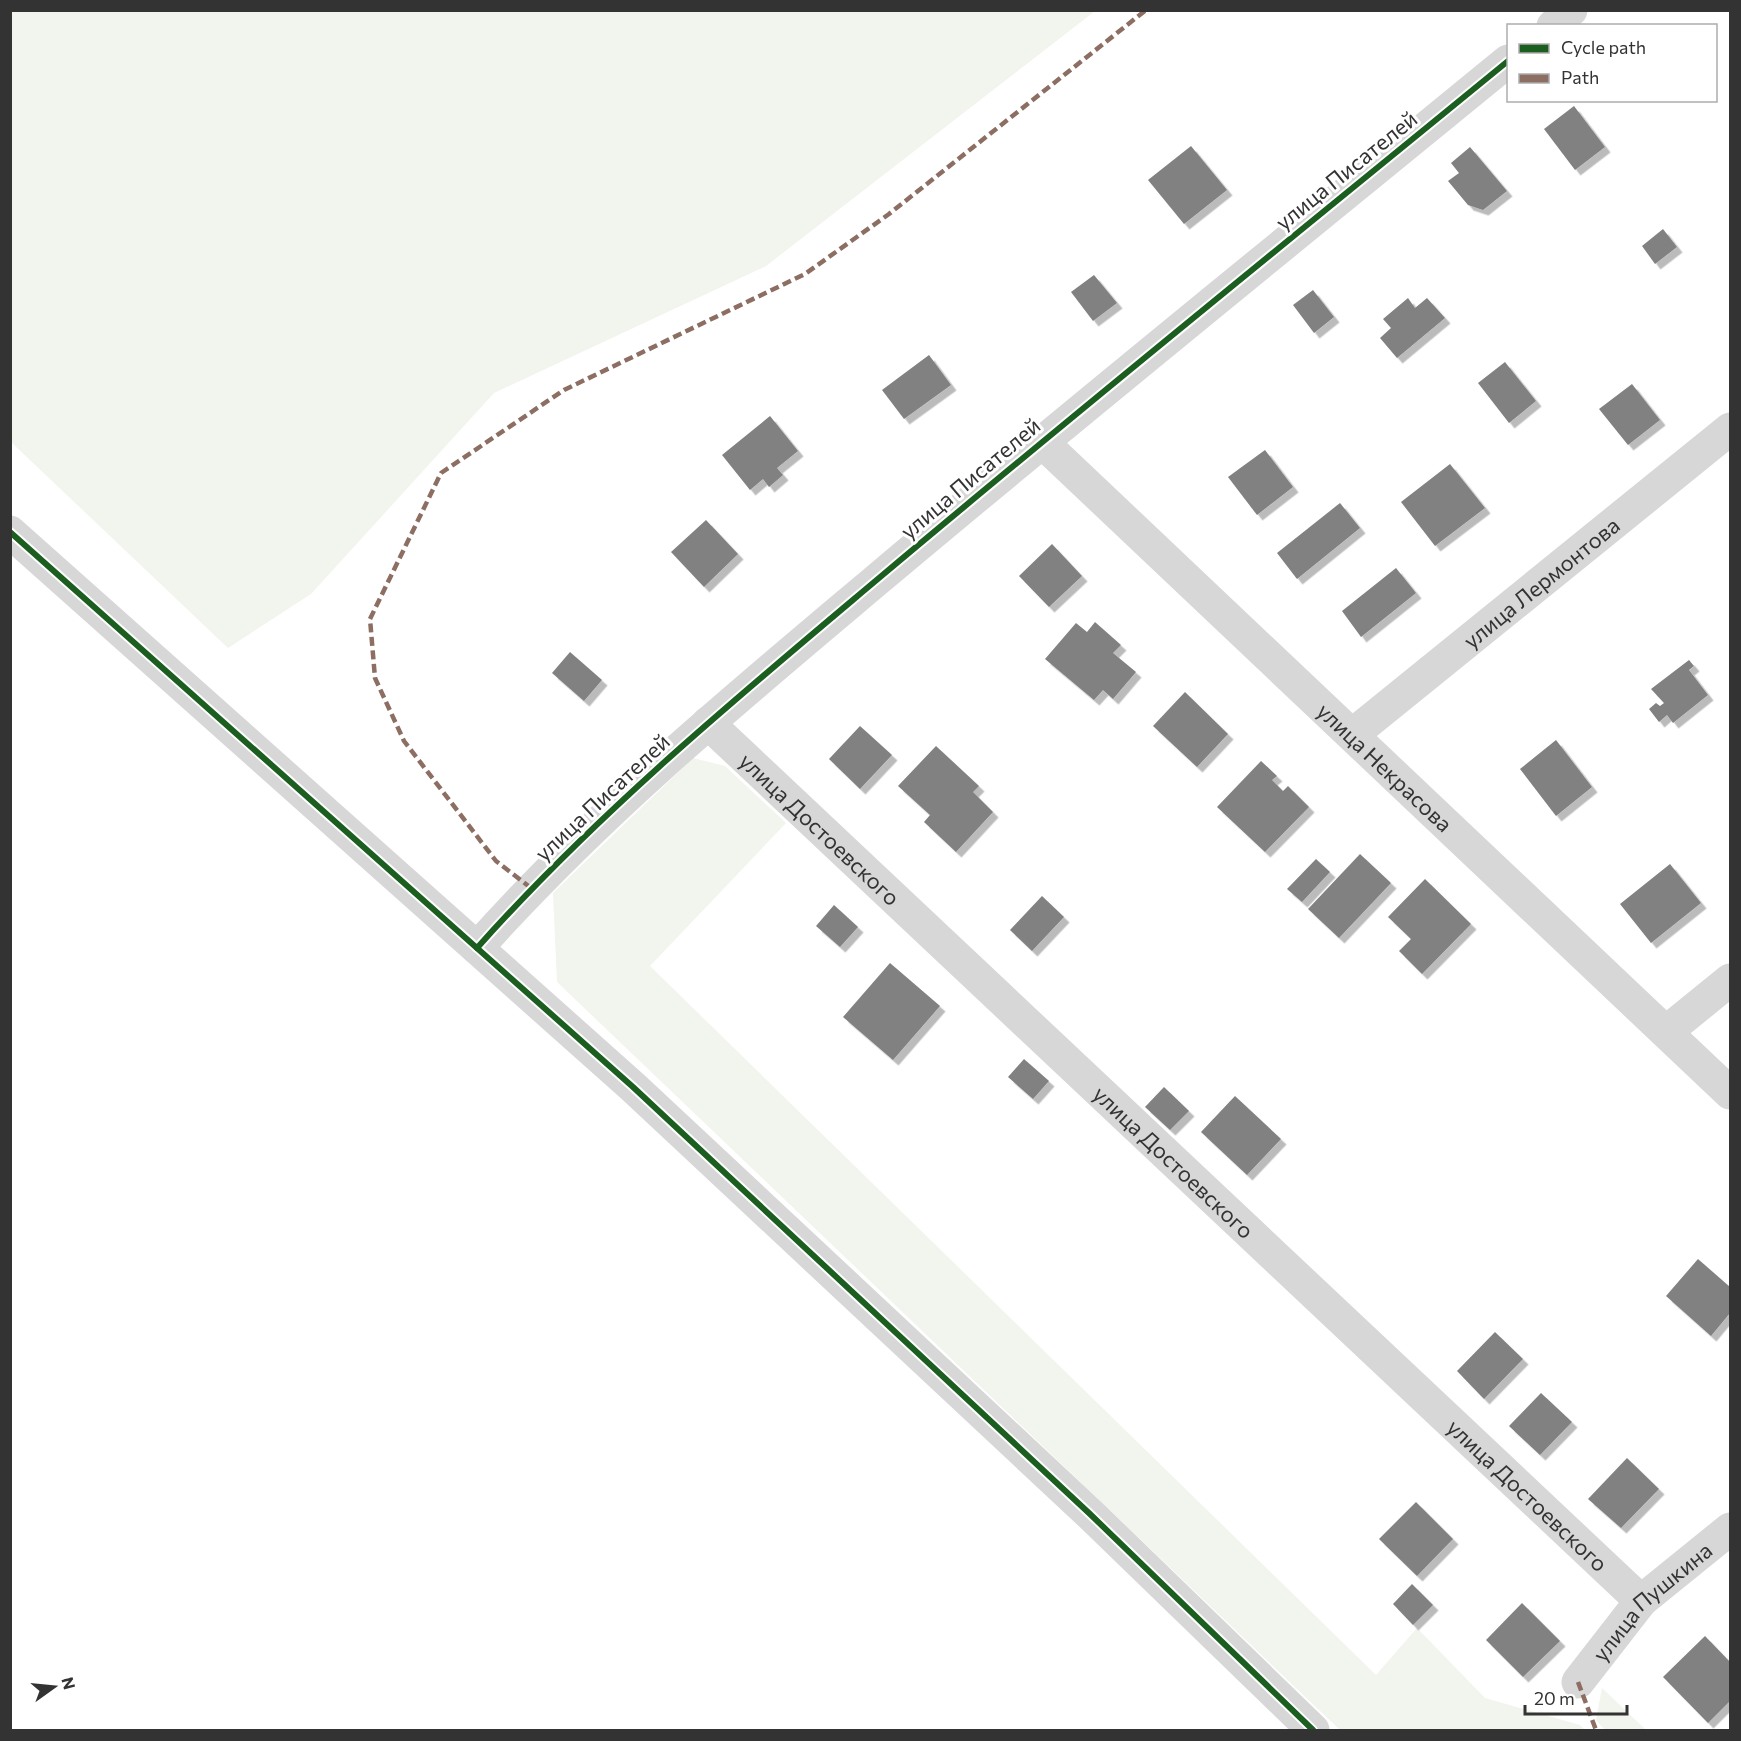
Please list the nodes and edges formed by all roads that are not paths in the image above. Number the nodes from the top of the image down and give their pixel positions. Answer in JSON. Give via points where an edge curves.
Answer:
{"nodes":[{"id":1,"x":1571,"y":10,"type":"edge"},
{"id":2,"x":1555,"y":24,"type":"edge"},
{"id":3,"x":1507,"y":64,"type":"edge"},
{"id":4,"x":1731,"y":429,"type":"edge"},
{"id":5,"x":1041,"y":441,"type":"junction"},
{"id":6,"x":10,"y":532,"type":"edge"},
{"id":7,"x":708,"y":723,"type":"junction"},
{"id":8,"x":1352,"y":735,"type":"junction"},
{"id":9,"x":477,"y":948,"type":"junction"},
{"id":10,"x":1731,"y":981,"type":"edge"},
{"id":11,"x":1666,"y":1032,"type":"junction"},
{"id":12,"x":1731,"y":1093,"type":"edge"},
{"id":13,"x":1731,"y":1529,"type":"edge"},
{"id":14,"x":1641,"y":1602,"type":"junction"},
{"id":15,"x":1578,"y":1682,"type":"dead end"},
{"id":16,"x":1313,"y":1731,"type":"edge"}],
"edges":[{"from":1,"to":2,"type":"street"},
{"from":3,"to":5,"type":"street","name":"улица Писателей"},
{"from":4,"to":8,"type":"street","name":"улица Лермонтова"},
{"from":5,"to":7,"type":"street","name":"улица Писателей"},
{"from":5,"to":8,"type":"street","name":"улица Некрасова"},
{"from":6,"to":9,"type":"street"},
{"from":7,"to":9,"type":"street","name":"улица Писателей","via":[[531,888]]},
{"from":7,"to":14,"type":"street","name":"улица Достоевского"},
{"from":8,"to":11,"type":"street","name":"улица Некрасова"},
{"from":9,"to":16,"type":"street","via":[[633,1087],[1064,1490]]},
{"from":10,"to":11,"type":"street"},
{"from":11,"to":12,"type":"street","name":"улица Некрасова"},
{"from":13,"to":14,"type":"street","name":"улица Пушкина"},
{"from":14,"to":15,"type":"street","name":"улица Пушкина"}]}
